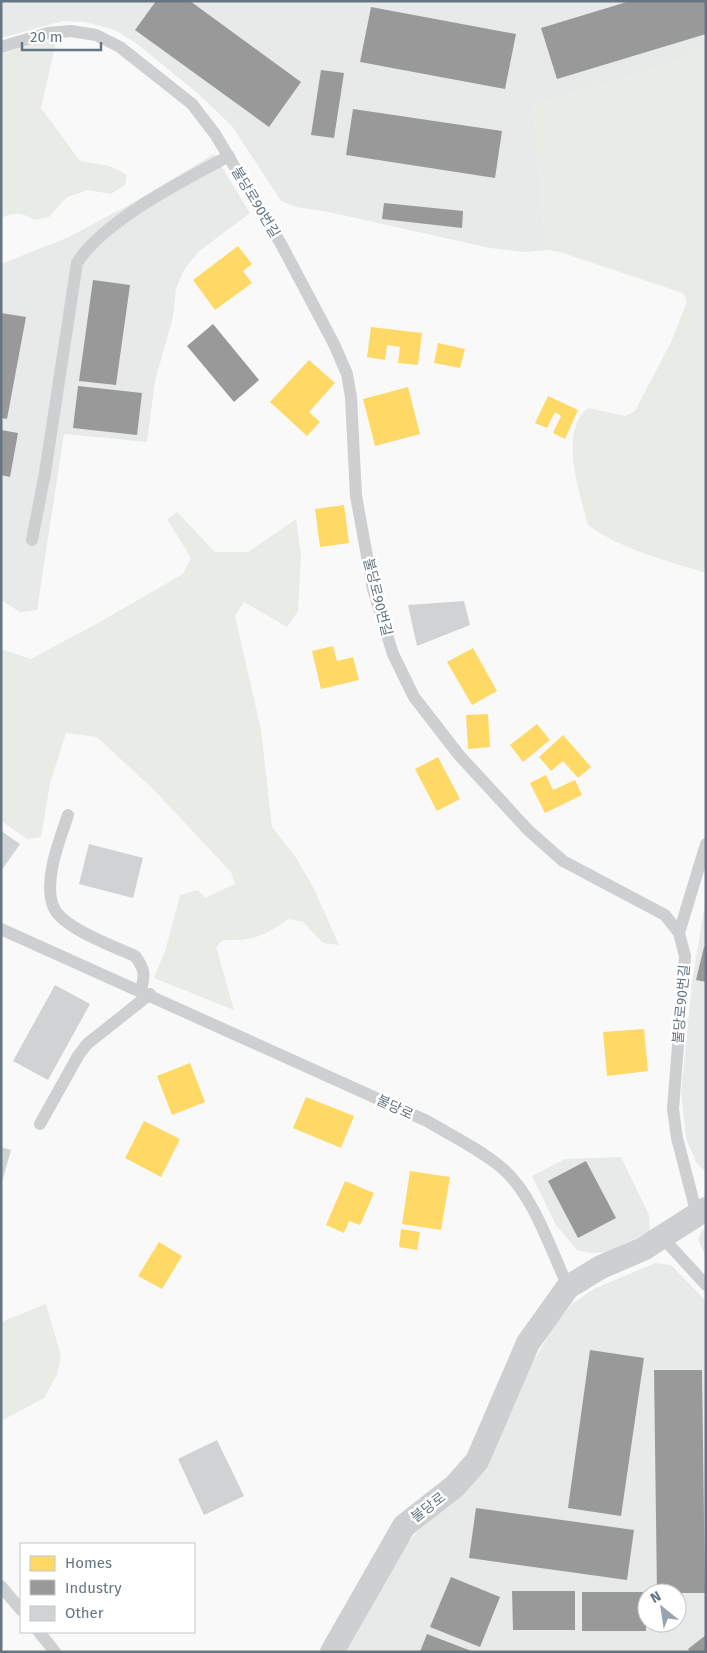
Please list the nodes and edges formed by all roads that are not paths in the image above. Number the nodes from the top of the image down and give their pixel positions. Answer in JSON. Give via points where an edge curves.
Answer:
{"nodes":[{"id":1,"x":1,"y":47,"type":"edge"},
{"id":2,"x":229,"y":156,"type":"junction"},
{"id":3,"x":32,"y":540,"type":"dead end"},
{"id":4,"x":68,"y":815,"type":"dead end"},
{"id":5,"x":706,"y":844,"type":"edge"},
{"id":6,"x":1,"y":929,"type":"edge"},
{"id":7,"x":679,"y":933,"type":"junction"},
{"id":8,"x":150,"y":994,"type":"junction"},
{"id":9,"x":40,"y":1124,"type":"dead end"},
{"id":10,"x":702,"y":1212,"type":"edge"},
{"id":11,"x":662,"y":1237,"type":"junction"},
{"id":12,"x":706,"y":1285,"type":"edge"},
{"id":13,"x":568,"y":1287,"type":"junction"},
{"id":14,"x":1,"y":1586,"type":"edge"},
{"id":15,"x":20,"y":1609,"type":"edge"},
{"id":16,"x":39,"y":1633,"type":"edge"},
{"id":17,"x":55,"y":1652,"type":"edge"},
{"id":18,"x":332,"y":1652,"type":"edge"}],
"edges":[{"from":1,"to":2,"type":"lane","name":"불당로90번길","via":[[48,33],[72,31],[96,36],[127,52],[192,104]]},
{"from":2,"to":3,"type":"lane","via":[[101,234],[86,248],[78,263]]},
{"from":2,"to":7,"type":"lane","name":"불당로90번길","via":[[281,244],[347,374],[356,496],[373,589],[393,654],[414,697],[459,756],[528,830],[563,861],[666,915]]},
{"from":4,"to":8,"type":"lane","via":[[52,874],[50,893],[54,908],[64,920],[135,956],[143,966]]},
{"from":5,"to":7,"type":"lane"},
{"from":6,"to":8,"type":"lane","name":"불당로"},
{"from":7,"to":10,"type":"lane","name":"불당로90번길","via":[[685,956],[674,1109],[677,1138]]},
{"from":8,"to":9,"type":"lane","via":[[87,1044]]},
{"from":8,"to":13,"type":"lane","name":"불당로","via":[[427,1121],[483,1153],[521,1190]]},
{"from":10,"to":11,"type":"street","name":"불당로"},
{"from":11,"to":12,"type":"lane"},
{"from":11,"to":13,"type":"street","name":"불당로"},
{"from":13,"to":18,"type":"street","name":"불당로","via":[[528,1343],[477,1461],[455,1486],[404,1526]]},
{"from":14,"to":15,"type":"lane"},
{"from":16,"to":17,"type":"lane"}]}
